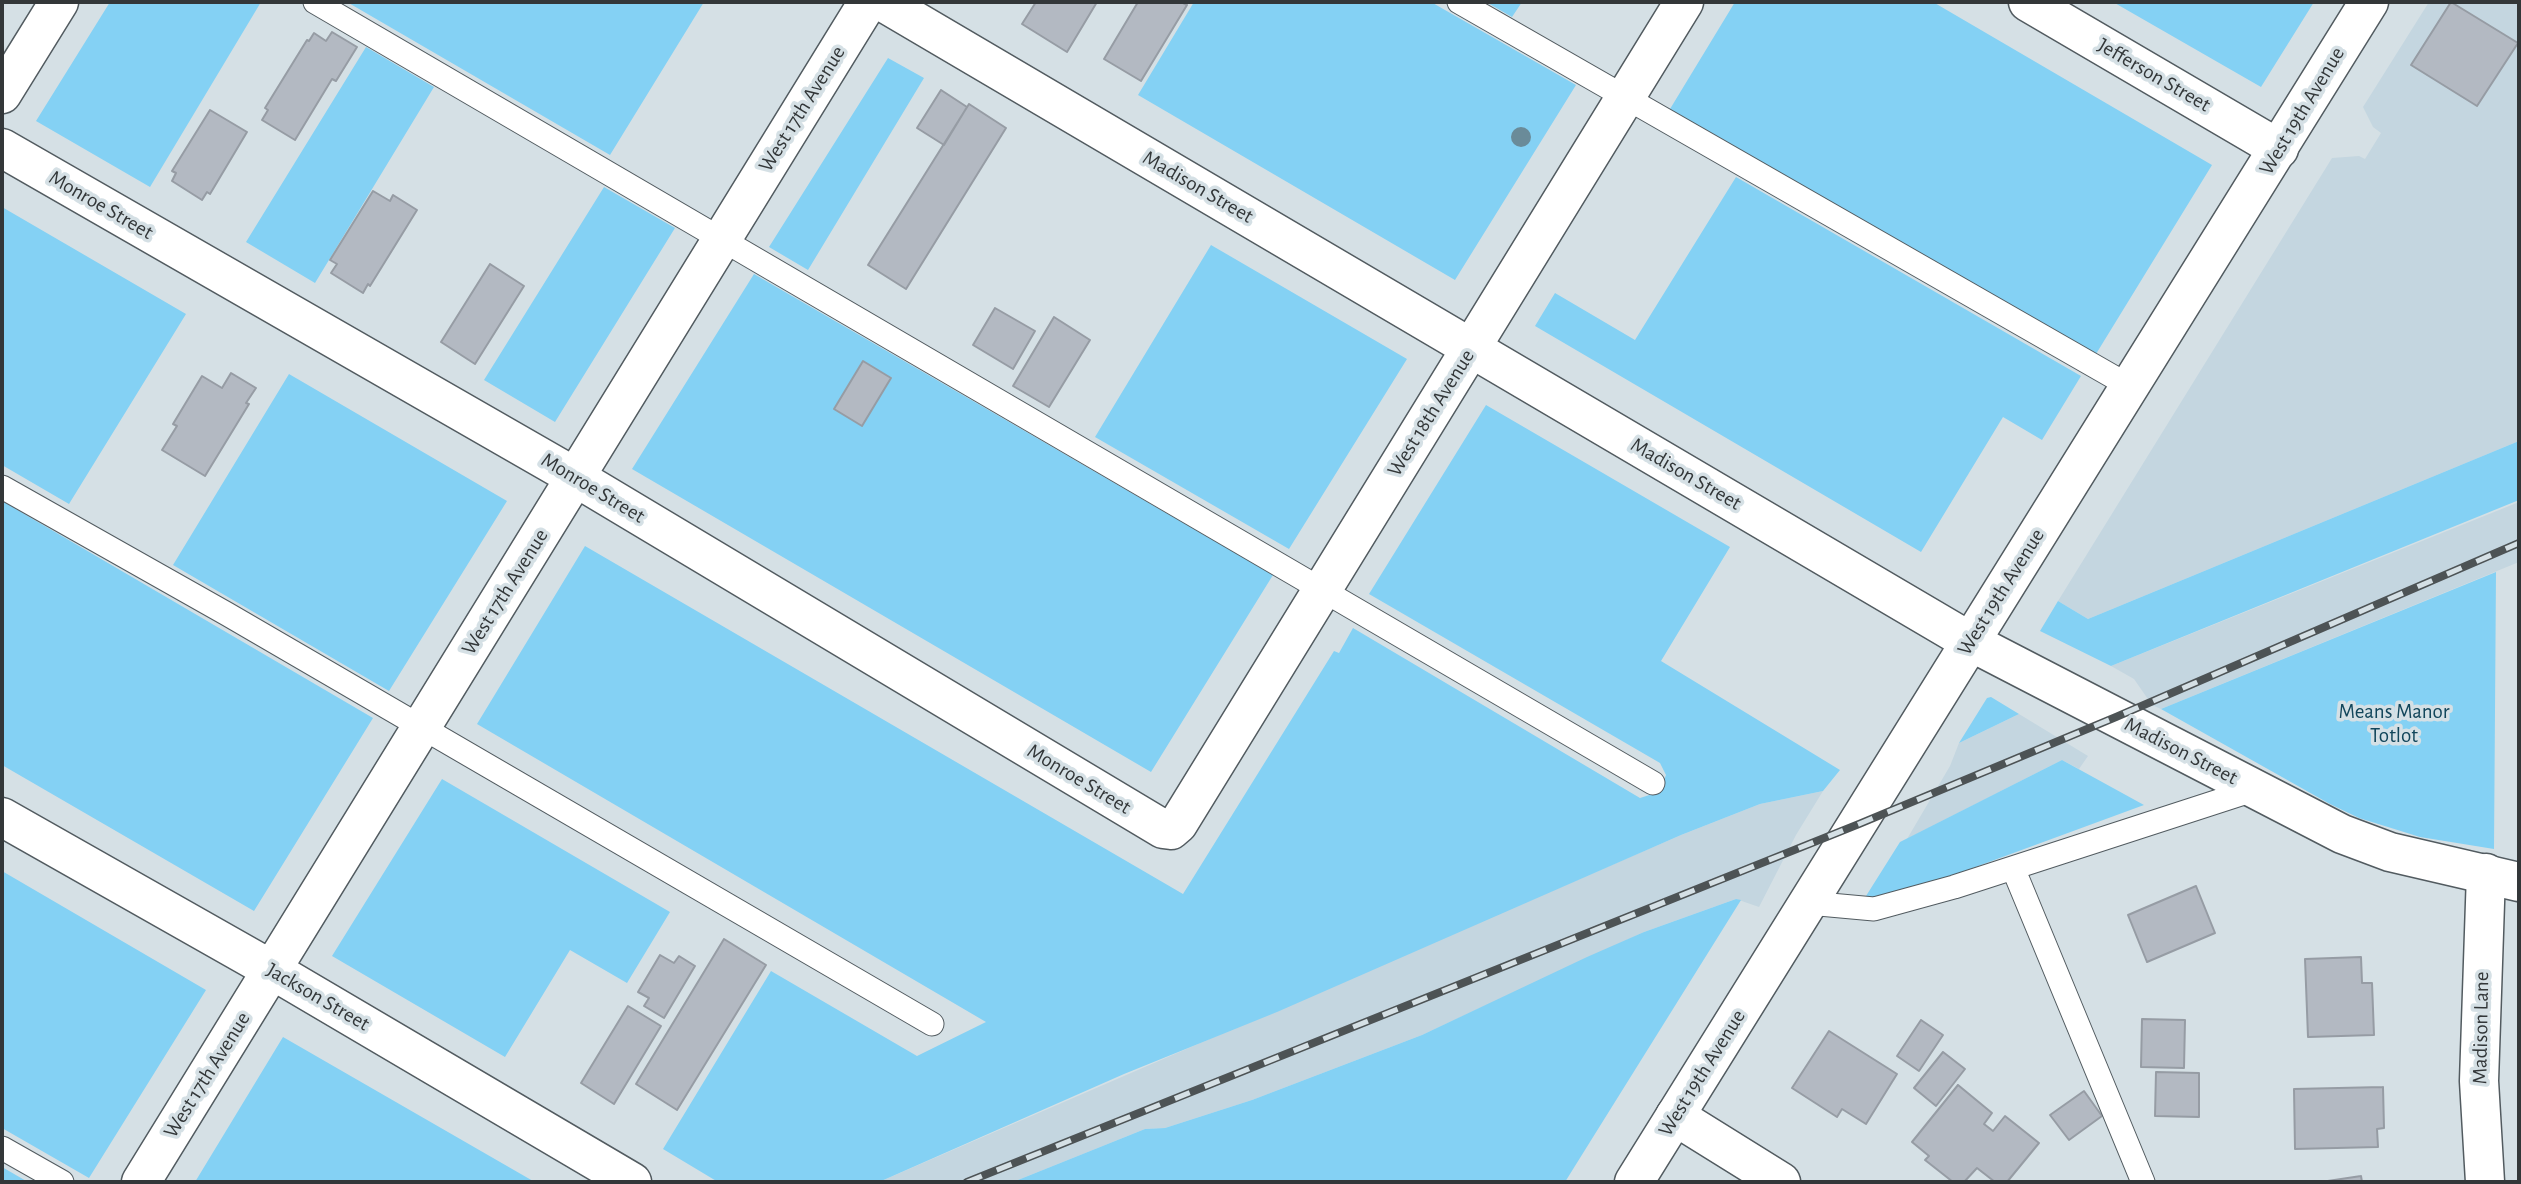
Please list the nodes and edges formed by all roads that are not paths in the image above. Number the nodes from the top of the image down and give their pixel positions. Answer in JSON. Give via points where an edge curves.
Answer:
{"nodes":[{"id":1,"x":59,"y":2,"type":"edge"},
{"id":2,"x":315,"y":2,"type":"edge"},
{"id":3,"x":868,"y":2,"type":"edge"},
{"id":4,"x":883,"y":2,"type":"edge"},
{"id":5,"x":1460,"y":2,"type":"edge"},
{"id":6,"x":1684,"y":2,"type":"edge"},
{"id":7,"x":2028,"y":2,"type":"edge"},
{"id":8,"x":2369,"y":2,"type":"edge"},
{"id":9,"x":2,"y":94,"type":"edge"},
{"id":10,"x":1625,"y":97,"type":"junction"},
{"id":11,"x":2,"y":148,"type":"edge"},
{"id":12,"x":2279,"y":149,"type":"junction"},
{"id":13,"x":722,"y":239,"type":"junction"},
{"id":14,"x":1471,"y":348,"type":"junction"},
{"id":15,"x":2131,"y":387,"type":"junction"},
{"id":16,"x":575,"y":477,"type":"junction"},
{"id":17,"x":2,"y":486,"type":"edge"},
{"id":18,"x":1322,"y":588,"type":"junction"},
{"id":19,"x":1969,"y":641,"type":"junction"},
{"id":20,"x":422,"y":727,"type":"junction"},
{"id":21,"x":1653,"y":783,"type":"dead end"},
{"id":22,"x":2256,"y":789,"type":"junction"},
{"id":23,"x":2,"y":817,"type":"edge"},
{"id":24,"x":1178,"y":824,"type":"joint"},
{"id":25,"x":2013,"y":868,"type":"junction"},
{"id":26,"x":2503,"y":877,"type":"edge"},
{"id":27,"x":1808,"y":902,"type":"junction"},
{"id":28,"x":272,"y":970,"type":"junction"},
{"id":29,"x":932,"y":1024,"type":"dead end"},
{"id":30,"x":1675,"y":1116,"type":"junction"},
{"id":31,"x":2,"y":1148,"type":"edge"},
{"id":32,"x":62,"y":1182,"type":"edge"},
{"id":33,"x":141,"y":1182,"type":"edge"},
{"id":34,"x":632,"y":1182,"type":"edge"},
{"id":35,"x":1634,"y":1182,"type":"edge"},
{"id":36,"x":1781,"y":1182,"type":"edge"},
{"id":37,"x":2143,"y":1182,"type":"edge"},
{"id":38,"x":2485,"y":1182,"type":"edge"}],
"edges":[{"from":1,"to":9,"type":"street"},
{"from":2,"to":13,"type":"lane"},
{"from":3,"to":13,"type":"street","name":"West 17th Avenue"},
{"from":4,"to":14,"type":"street","name":"Madison Street"},
{"from":5,"to":10,"type":"lane"},
{"from":6,"to":10,"type":"street","name":"West 18th Avenue"},
{"from":7,"to":12,"type":"street","name":"Jefferson Street"},
{"from":8,"to":12,"type":"street","name":"West 19th Avenue"},
{"from":10,"to":14,"type":"street","name":"West 18th Avenue"},
{"from":10,"to":15,"type":"lane"},
{"from":11,"to":16,"type":"street","name":"Monroe Street"},
{"from":12,"to":15,"type":"street","name":"West 19th Avenue"},
{"from":13,"to":16,"type":"street","name":"West 17th Avenue"},
{"from":13,"to":18,"type":"lane"},
{"from":14,"to":18,"type":"street","name":"West 18th Avenue"},
{"from":14,"to":19,"type":"street","name":"Madison Street"},
{"from":15,"to":19,"type":"street","name":"West 19th Avenue"},
{"from":16,"to":20,"type":"street","name":"West 17th Avenue"},
{"from":16,"to":24,"type":"street","name":"Monroe Street","via":[[1163,829]]},
{"from":17,"to":20,"type":"lane"},
{"from":18,"to":21,"type":"lane"},
{"from":18,"to":24,"type":"street","name":"West 18th Avenue"},
{"from":19,"to":22,"type":"street","name":"Madison Street"},
{"from":19,"to":27,"type":"street","name":"West 19th Avenue"},
{"from":20,"to":28,"type":"street","name":"West 17th Avenue"},
{"from":20,"to":29,"type":"lane"},
{"from":22,"to":25,"type":"lane"},
{"from":22,"to":26,"type":"street","name":"Madison Street","via":[[2378,848]]},
{"from":23,"to":28,"type":"street","name":"Jackson Street"},
{"from":25,"to":27,"type":"lane","via":[[1874,909]]},
{"from":25,"to":37,"type":"lane"},
{"from":26,"to":38,"type":"street","name":"Madison Lane","via":[[2479,1081]]},
{"from":27,"to":30,"type":"street","name":"West 19th Avenue"},
{"from":28,"to":33,"type":"street","name":"West 17th Avenue"},
{"from":28,"to":34,"type":"street","name":"Jackson Street"},
{"from":30,"to":35,"type":"street","name":"West 19th Avenue"},
{"from":30,"to":36,"type":"street"},
{"from":31,"to":32,"type":"lane"}]}
